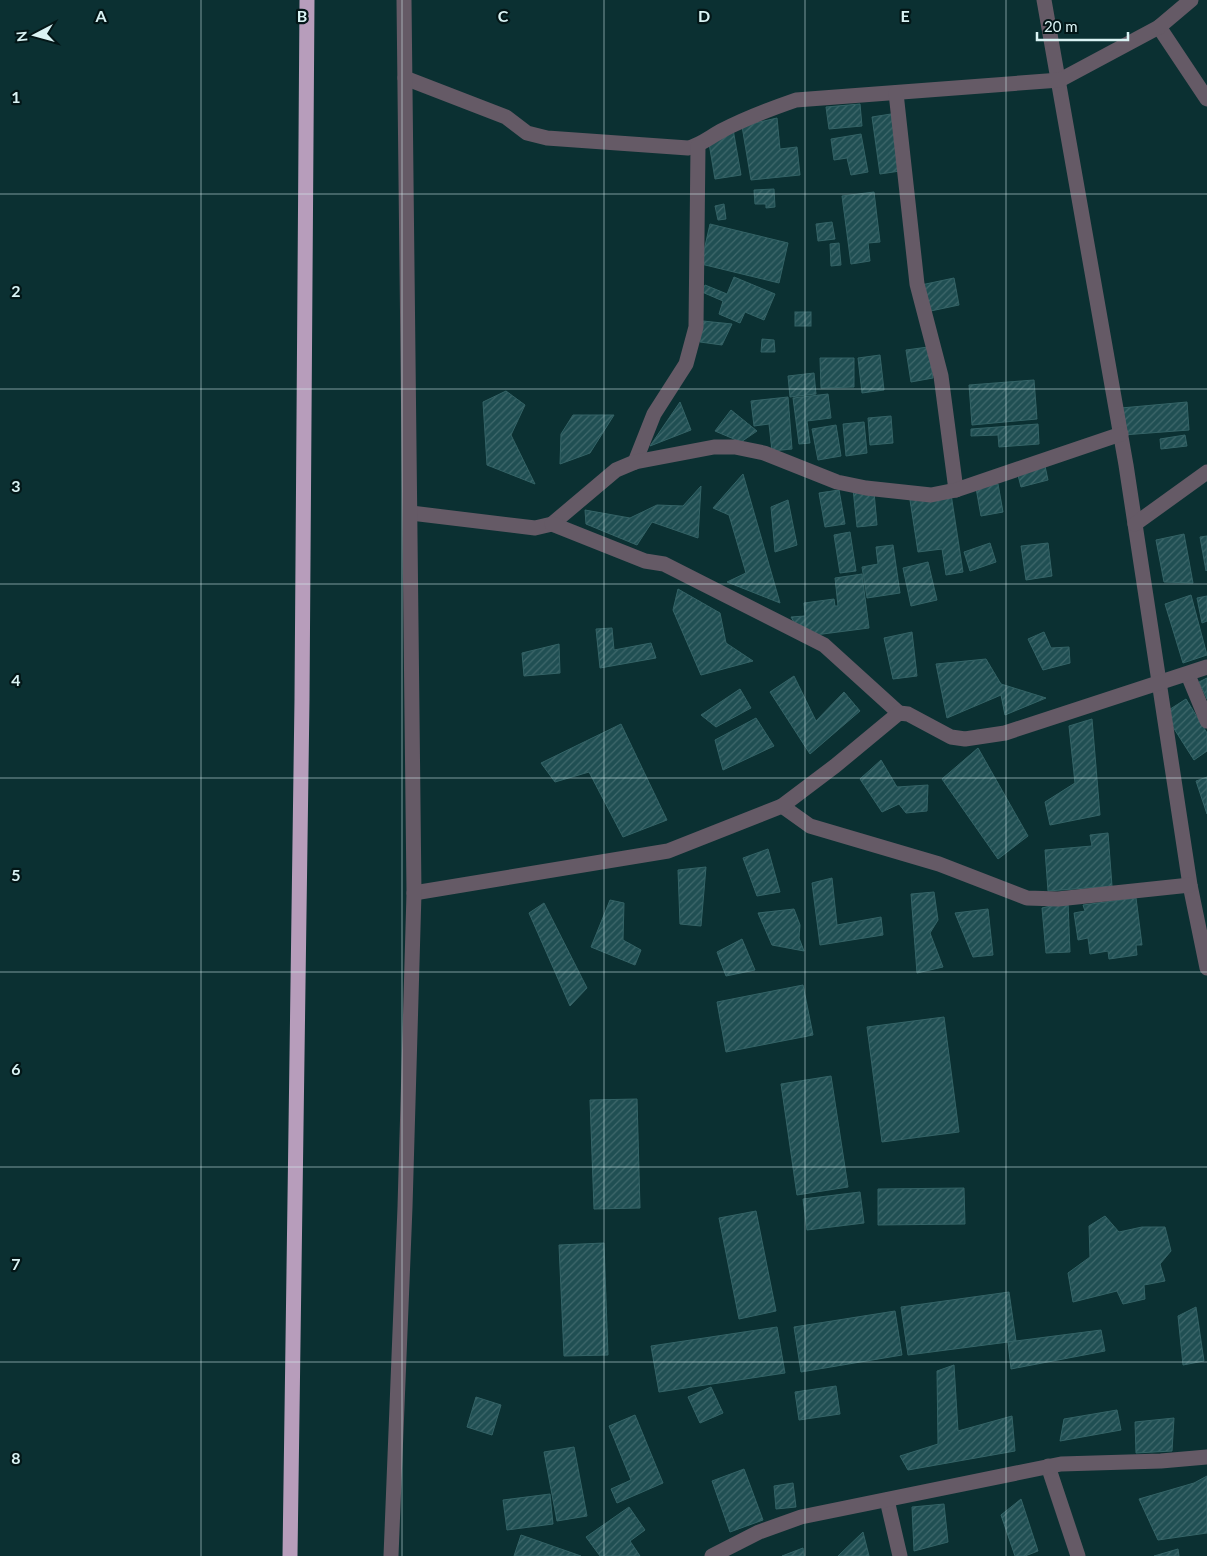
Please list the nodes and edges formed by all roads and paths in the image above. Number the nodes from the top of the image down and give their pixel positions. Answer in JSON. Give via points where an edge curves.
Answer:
{"nodes":[{"id":1,"x":307,"y":0,"type":"edge"},
{"id":2,"x":404,"y":0,"type":"edge"},
{"id":3,"x":1044,"y":0,"type":"edge"},
{"id":4,"x":1191,"y":0,"type":"edge"},
{"id":5,"x":1159,"y":27,"type":"junction"},
{"id":6,"x":405,"y":78,"type":"junction"},
{"id":7,"x":1060,"y":80,"type":"junction"},
{"id":8,"x":896,"y":93,"type":"junction"},
{"id":9,"x":1207,"y":99,"type":"edge"},
{"id":10,"x":698,"y":146,"type":"junction"},
{"id":11,"x":1120,"y":434,"type":"junction"},
{"id":12,"x":635,"y":462,"type":"junction"},
{"id":13,"x":1207,"y":472,"type":"edge"},
{"id":14,"x":956,"y":490,"type":"junction"},
{"id":15,"x":412,"y":513,"type":"junction"},
{"id":16,"x":552,"y":524,"type":"junction"},
{"id":17,"x":1135,"y":524,"type":"junction"},
{"id":18,"x":1207,"y":667,"type":"edge"},
{"id":19,"x":1188,"y":675,"type":"junction"},
{"id":20,"x":1159,"y":682,"type":"junction"},
{"id":21,"x":899,"y":713,"type":"junction"},
{"id":22,"x":1207,"y":721,"type":"edge"},
{"id":23,"x":782,"y":806,"type":"junction"},
{"id":24,"x":1190,"y":884,"type":"junction"},
{"id":25,"x":414,"y":893,"type":"junction"},
{"id":26,"x":1204,"y":934,"type":"edge"},
{"id":27,"x":1207,"y":968,"type":"edge"},
{"id":28,"x":1207,"y":1457,"type":"edge"},
{"id":29,"x":1048,"y":1466,"type":"junction"},
{"id":30,"x":886,"y":1500,"type":"junction"},
{"id":31,"x":290,"y":1556,"type":"edge"},
{"id":32,"x":391,"y":1556,"type":"edge"},
{"id":33,"x":712,"y":1556,"type":"edge"},
{"id":34,"x":900,"y":1556,"type":"edge"},
{"id":35,"x":1078,"y":1556,"type":"edge"}],
"edges":[{"from":1,"to":31,"type":"highway","via":[[302,689]]},
{"from":2,"to":6,"type":"street"},
{"from":3,"to":7,"type":"street"},
{"from":4,"to":5,"type":"street"},
{"from":5,"to":7,"type":"street"},
{"from":5,"to":9,"type":"street"},
{"from":6,"to":10,"type":"street","via":[[506,117],[527,133],[547,138],[657,147]]},
{"from":6,"to":15,"type":"street"},
{"from":7,"to":8,"type":"street"},
{"from":7,"to":11,"type":"street"},
{"from":8,"to":10,"type":"street","via":[[796,100],[740,122]]},
{"from":8,"to":14,"type":"street","via":[[917,284],[941,376]]},
{"from":10,"to":12,"type":"street","via":[[696,326],[686,364],[654,414]]},
{"from":11,"to":14,"type":"street"},
{"from":11,"to":17,"type":"street"},
{"from":12,"to":14,"type":"street","via":[[714,447],[735,447],[764,453],[837,482],[916,494]]},
{"from":12,"to":16,"type":"street","via":[[616,470]]},
{"from":13,"to":17,"type":"street"},
{"from":15,"to":16,"type":"street","via":[[514,527],[535,528]]},
{"from":15,"to":25,"type":"street"},
{"from":16,"to":21,"type":"street","via":[[645,561],[664,564],[824,645]]},
{"from":17,"to":20,"type":"street"},
{"from":18,"to":19,"type":"street"},
{"from":19,"to":20,"type":"street"},
{"from":19,"to":22,"type":"street"},
{"from":20,"to":21,"type":"street","via":[[1020,729],[965,739],[951,737],[908,714]]},
{"from":20,"to":24,"type":"street"},
{"from":21,"to":23,"type":"street"},
{"from":23,"to":24,"type":"street","via":[[810,826],[939,864],[1027,898],[1058,900]]},
{"from":23,"to":25,"type":"street","via":[[668,851]]},
{"from":24,"to":26,"type":"street"},
{"from":25,"to":32,"type":"street"},
{"from":26,"to":27,"type":"street"},
{"from":28,"to":29,"type":"street"},
{"from":29,"to":30,"type":"street"},
{"from":29,"to":35,"type":"street"},
{"from":30,"to":33,"type":"street","via":[[801,1517],[758,1532]]},
{"from":30,"to":34,"type":"street"}]}
